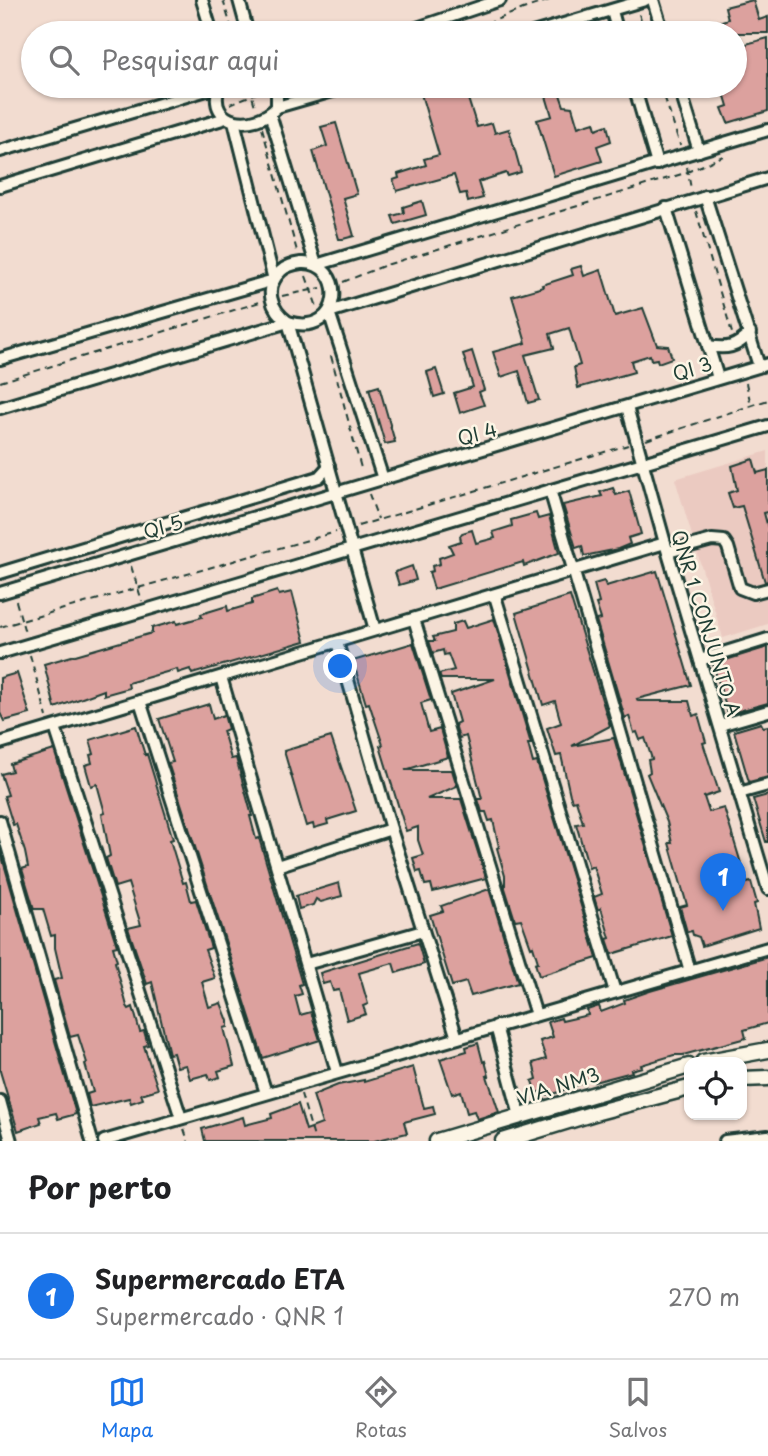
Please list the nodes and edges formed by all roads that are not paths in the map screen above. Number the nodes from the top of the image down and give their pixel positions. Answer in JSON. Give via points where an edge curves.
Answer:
{"nodes":[{"id":1,"x":202,"y":0,"type":"edge"},
{"id":2,"x":239,"y":0,"type":"edge"},
{"id":3,"x":500,"y":0,"type":"edge"},
{"id":4,"x":653,"y":0,"type":"edge"},
{"id":5,"x":640,"y":2,"type":"edge"},
{"id":6,"x":612,"y":11,"type":"junction"},
{"id":7,"x":208,"y":21,"type":"edge"},
{"id":8,"x":245,"y":21,"type":"edge"},
{"id":9,"x":438,"y":21,"type":"edge"},
{"id":10,"x":576,"y":21,"type":"edge"},
{"id":11,"x":615,"y":21,"type":"edge"},
{"id":12,"x":659,"y":21,"type":"edge"},
{"id":13,"x":181,"y":98,"type":"edge"},
{"id":14,"x":217,"y":98,"type":"edge"},
{"id":15,"x":275,"y":98,"type":"edge"},
{"id":16,"x":315,"y":98,"type":"edge"},
{"id":17,"x":638,"y":98,"type":"edge"},
{"id":18,"x":683,"y":98,"type":"edge"},
{"id":19,"x":269,"y":114,"type":"junction"},
{"id":20,"x":230,"y":120,"type":"junction"},
{"id":21,"x":768,"y":130,"type":"edge"},
{"id":22,"x":0,"y":151,"type":"edge"},
{"id":23,"x":699,"y":151,"type":"junction"},
{"id":24,"x":657,"y":164,"type":"junction"},
{"id":25,"x":768,"y":177,"type":"edge"},
{"id":26,"x":0,"y":186,"type":"edge"},
{"id":27,"x":699,"y":198,"type":"junction"},
{"id":28,"x":666,"y":208,"type":"junction"},
{"id":29,"x":316,"y":265,"type":"junction"},
{"id":30,"x":274,"y":279,"type":"junction"},
{"id":31,"x":325,"y":316,"type":"junction"},
{"id":32,"x":288,"y":322,"type":"junction"},
{"id":33,"x":750,"y":333,"type":"junction"},
{"id":34,"x":708,"y":346,"type":"junction"},
{"id":35,"x":0,"y":359,"type":"edge"},
{"id":36,"x":764,"y":365,"type":"edge"},
{"id":37,"x":718,"y":378,"type":"junction"},
{"id":38,"x":627,"y":407,"type":"junction"},
{"id":39,"x":0,"y":408,"type":"edge"},
{"id":40,"x":768,"y":426,"type":"edge"},
{"id":41,"x":642,"y":464,"type":"junction"},
{"id":42,"x":329,"y":466,"type":"junction"},
{"id":43,"x":383,"y":479,"type":"junction"},
{"id":44,"x":550,"y":490,"type":"junction"},
{"id":45,"x":337,"y":493,"type":"junction"},
{"id":46,"x":352,"y":547,"type":"junction"},
{"id":47,"x":666,"y":547,"type":"junction"},
{"id":48,"x":573,"y":572,"type":"junction"},
{"id":49,"x":0,"y":573,"type":"edge"},
{"id":50,"x":768,"y":589,"type":"edge"},
{"id":51,"x":0,"y":593,"type":"edge"},
{"id":52,"x":495,"y":596,"type":"junction"},
{"id":53,"x":414,"y":620,"type":"junction"},
{"id":54,"x":376,"y":630,"type":"junction"},
{"id":55,"x":768,"y":639,"type":"edge"},
{"id":56,"x":337,"y":642,"type":"junction"},
{"id":57,"x":0,"y":653,"type":"edge"},
{"id":58,"x":701,"y":660,"type":"junction"},
{"id":59,"x":220,"y":677,"type":"junction"},
{"id":60,"x":140,"y":701,"type":"junction"},
{"id":61,"x":768,"y":711,"type":"edge"},
{"id":62,"x":720,"y":725,"type":"junction"},
{"id":63,"x":52,"y":728,"type":"junction"},
{"id":64,"x":0,"y":743,"type":"edge"},
{"id":65,"x":768,"y":785,"type":"edge"},
{"id":66,"x":739,"y":793,"type":"junction"},
{"id":67,"x":0,"y":821,"type":"edge"},
{"id":68,"x":391,"y":829,"type":"junction"},
{"id":69,"x":764,"y":864,"type":"edge"},
{"id":70,"x":276,"y":866,"type":"junction"},
{"id":71,"x":768,"y":888,"type":"edge"},
{"id":72,"x":423,"y":931,"type":"junction"},
{"id":73,"x":768,"y":948,"type":"edge"},
{"id":74,"x":306,"y":964,"type":"junction"},
{"id":75,"x":690,"y":971,"type":"junction"},
{"id":76,"x":615,"y":992,"type":"junction"},
{"id":77,"x":536,"y":1015,"type":"junction"},
{"id":78,"x":496,"y":1026,"type":"junction"},
{"id":79,"x":457,"y":1038,"type":"junction"},
{"id":80,"x":768,"y":1050,"type":"edge"},
{"id":81,"x":730,"y":1057,"type":"edge"},
{"id":82,"x":684,"y":1067,"type":"edge"},
{"id":83,"x":337,"y":1072,"type":"junction"},
{"id":84,"x":768,"y":1078,"type":"edge"},
{"id":85,"x":747,"y":1079,"type":"edge"},
{"id":86,"x":684,"y":1089,"type":"edge"},
{"id":87,"x":266,"y":1093,"type":"junction"},
{"id":88,"x":0,"y":1101,"type":"edge"},
{"id":89,"x":520,"y":1116,"type":"junction"},
{"id":90,"x":181,"y":1118,"type":"junction"},
{"id":91,"x":768,"y":1136,"type":"edge"},
{"id":92,"x":130,"y":1137,"type":"edge"},
{"id":93,"x":748,"y":1139,"type":"edge"},
{"id":94,"x":11,"y":1141,"type":"edge"},
{"id":95,"x":92,"y":1141,"type":"edge"},
{"id":96,"x":104,"y":1141,"type":"edge"},
{"id":97,"x":437,"y":1141,"type":"edge"},
{"id":98,"x":503,"y":1141,"type":"edge"},
{"id":99,"x":725,"y":1141,"type":"edge"}],
"edges":[{"from":1,"to":7,"type":"street"},
{"from":2,"to":8,"type":"street"},
{"from":3,"to":9,"type":"street"},
{"from":4,"to":12,"type":"street"},
{"from":5,"to":6,"type":"street"},
{"from":6,"to":10,"type":"street"},
{"from":6,"to":11,"type":"street"},
{"from":13,"to":22,"type":"street"},
{"from":14,"to":20,"type":"street"},
{"from":15,"to":19,"type":"street"},
{"from":16,"to":19,"type":"street"},
{"from":17,"to":24,"type":"street"},
{"from":18,"to":23,"type":"street"},
{"from":19,"to":20,"type":"street"},
{"from":19,"to":29,"type":"street"},
{"from":20,"to":26,"type":"street"},
{"from":20,"to":30,"type":"street"},
{"from":21,"to":23,"type":"street"},
{"from":23,"to":24,"type":"street"},
{"from":24,"to":29,"type":"street"},
{"from":25,"to":27,"type":"street"},
{"from":27,"to":28,"type":"street"},
{"from":27,"to":33,"type":"street"},
{"from":28,"to":31,"type":"street"},
{"from":28,"to":34,"type":"street"},
{"from":29,"to":30,"type":"street","via":[[292,264]]},
{"from":29,"to":31,"type":"street","via":[[333,286],[334,299]]},
{"from":30,"to":32,"type":"street","via":[[271,298],[278,315]]},
{"from":30,"to":35,"type":"street"},
{"from":31,"to":32,"type":"street","via":[[311,325]]},
{"from":31,"to":43,"type":"street"},
{"from":32,"to":39,"type":"street"},
{"from":32,"to":42,"type":"street"},
{"from":33,"to":34,"type":"street","via":[[736,346]]},
{"from":33,"to":36,"type":"street"},
{"from":34,"to":37,"type":"street"},
{"from":36,"to":37,"type":"street","name":"QI 3"},
{"from":37,"to":38,"type":"street","name":"QI 3"},
{"from":38,"to":41,"type":"street","name":"QNR 1 CONJUNTO A"},
{"from":38,"to":43,"type":"street","name":"QI 4"},
{"from":40,"to":41,"type":"street"},
{"from":41,"to":44,"type":"street"},
{"from":41,"to":47,"type":"street","name":"QNR 1 CONJUNTO A"},
{"from":42,"to":45,"type":"street"},
{"from":42,"to":49,"type":"street","via":[[319,477]]},
{"from":43,"to":45,"type":"street","name":"QI 4"},
{"from":44,"to":46,"type":"street"},
{"from":44,"to":48,"type":"street"},
{"from":45,"to":46,"type":"street"},
{"from":45,"to":51,"type":"street","name":"QI 5"},
{"from":46,"to":54,"type":"street"},
{"from":46,"to":57,"type":"street"},
{"from":47,"to":48,"type":"street"},
{"from":47,"to":50,"type":"street","via":[[724,541],[740,588],[753,593]]},
{"from":47,"to":58,"type":"street","name":"QNR 1 CONJUNTO A"},
{"from":48,"to":52,"type":"street"},
{"from":48,"to":75,"type":"street"},
{"from":52,"to":53,"type":"street"},
{"from":52,"to":76,"type":"street"},
{"from":53,"to":54,"type":"street"},
{"from":53,"to":77,"type":"street"},
{"from":54,"to":56,"type":"street"},
{"from":55,"to":58,"type":"street"},
{"from":56,"to":59,"type":"street"},
{"from":56,"to":68,"type":"street"},
{"from":58,"to":62,"type":"street","name":"QNR 1 CONJUNTO A"},
{"from":59,"to":60,"type":"street"},
{"from":59,"to":70,"type":"street"},
{"from":60,"to":63,"type":"street"},
{"from":60,"to":87,"type":"street"},
{"from":61,"to":62,"type":"street"},
{"from":62,"to":66,"type":"street","name":"QNR 1 CONJUNTO A"},
{"from":63,"to":64,"type":"street"},
{"from":63,"to":90,"type":"street"},
{"from":65,"to":66,"type":"street"},
{"from":66,"to":69,"type":"street","name":"QNR 1 CONJUNTO A"},
{"from":67,"to":95,"type":"street"},
{"from":68,"to":70,"type":"street"},
{"from":68,"to":72,"type":"street"},
{"from":69,"to":71,"type":"street","name":"QNR 1 CONJUNTO A"},
{"from":70,"to":74,"type":"street"},
{"from":72,"to":74,"type":"street"},
{"from":72,"to":79,"type":"street"},
{"from":73,"to":75,"type":"street"},
{"from":74,"to":83,"type":"street"},
{"from":75,"to":76,"type":"street"},
{"from":76,"to":77,"type":"street"},
{"from":77,"to":78,"type":"street"},
{"from":78,"to":79,"type":"street"},
{"from":78,"to":89,"type":"street"},
{"from":79,"to":83,"type":"street"},
{"from":80,"to":81,"type":"main road"},
{"from":82,"to":89,"type":"main road","name":"VIA NM3"},
{"from":83,"to":87,"type":"street"},
{"from":84,"to":85,"type":"main road"},
{"from":86,"to":98,"type":"main road","name":"VIA NM3"},
{"from":87,"to":90,"type":"street"},
{"from":88,"to":94,"type":"street"},
{"from":89,"to":97,"type":"main road","name":"VIA NM3"},
{"from":90,"to":92,"type":"street"},
{"from":91,"to":93,"type":"street"},
{"from":92,"to":96,"type":"street"},
{"from":93,"to":99,"type":"street"}]}
